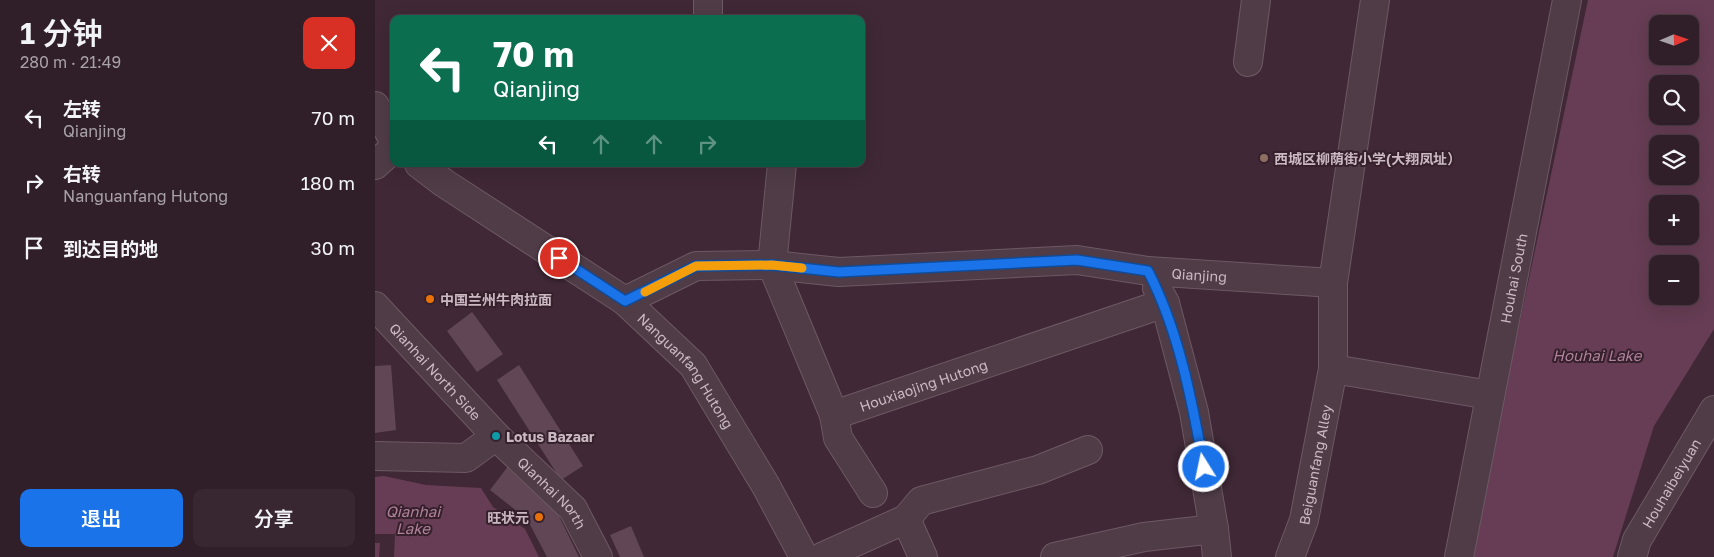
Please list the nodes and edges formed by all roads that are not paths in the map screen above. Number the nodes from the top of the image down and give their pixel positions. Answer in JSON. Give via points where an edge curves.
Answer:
{"nodes":[{"id":1,"x":708,"y":0,"type":"edge"},
{"id":2,"x":1256,"y":0,"type":"edge"},
{"id":3,"x":1375,"y":0,"type":"edge"},
{"id":4,"x":1567,"y":0,"type":"edge"},
{"id":5,"x":708,"y":15,"type":"edge"},
{"id":6,"x":1248,"y":62,"type":"dead end"},
{"id":7,"x":375,"y":106,"type":"edge"},
{"id":8,"x":390,"y":134,"type":"edge"},
{"id":9,"x":390,"y":151,"type":"edge"},
{"id":10,"x":375,"y":164,"type":"edge"},
{"id":11,"x":423,"y":167,"type":"edge"},
{"id":12,"x":781,"y":167,"type":"edge"},
{"id":13,"x":772,"y":265,"type":"junction"},
{"id":14,"x":1148,"y":271,"type":"junction"},
{"id":15,"x":1333,"y":283,"type":"junction"},
{"id":16,"x":625,"y":301,"type":"junction"},
{"id":17,"x":1165,"y":303,"type":"junction"},
{"id":18,"x":375,"y":306,"type":"edge"},
{"id":19,"x":1333,"y":369,"type":"junction"},
{"id":20,"x":1490,"y":395,"type":"junction"},
{"id":21,"x":1714,"y":410,"type":"edge"},
{"id":22,"x":834,"y":415,"type":"junction"},
{"id":23,"x":496,"y":436,"type":"junction"},
{"id":24,"x":1088,"y":450,"type":"dead end"},
{"id":25,"x":375,"y":456,"type":"edge"},
{"id":26,"x":873,"y":493,"type":"dead end"},
{"id":27,"x":905,"y":519,"type":"junction"},
{"id":28,"x":1214,"y":529,"type":"junction"},
{"id":29,"x":598,"y":557,"type":"edge"},
{"id":30,"x":804,"y":557,"type":"edge"},
{"id":31,"x":822,"y":557,"type":"edge"},
{"id":32,"x":923,"y":557,"type":"edge"},
{"id":33,"x":1055,"y":557,"type":"edge"},
{"id":34,"x":1217,"y":557,"type":"edge"},
{"id":35,"x":1290,"y":557,"type":"edge"},
{"id":36,"x":1459,"y":557,"type":"edge"},
{"id":37,"x":1632,"y":557,"type":"edge"}],
"edges":[{"from":1,"to":5,"type":"street"},
{"from":2,"to":6,"type":"street"},
{"from":3,"to":15,"type":"street","name":"Beiguanfang Alley"},
{"from":4,"to":20,"type":"street","name":"Houhai South"},
{"from":7,"to":8,"type":"street"},
{"from":9,"to":10,"type":"street"},
{"from":11,"to":16,"type":"street","name":"Nanguanfang Hutong"},
{"from":12,"to":13,"type":"street"},
{"from":13,"to":14,"type":"street","name":"Qianjing","via":[[839,272],[1077,260]]},
{"from":13,"to":16,"type":"street","name":"Qianjing","via":[[696,266]]},
{"from":13,"to":22,"type":"street"},
{"from":14,"to":15,"type":"street","name":"Qianjing"},
{"from":14,"to":17,"type":"street"},
{"from":15,"to":19,"type":"street","name":"Beiguanfang Alley"},
{"from":16,"to":30,"type":"street","name":"Nanguanfang Hutong","via":[[693,365],[766,486]]},
{"from":17,"to":22,"type":"street","name":"Houxiaojing Hutong"},
{"from":17,"to":28,"type":"street","via":[[1194,412]]},
{"from":18,"to":23,"type":"street","name":"Qianhai North Side"},
{"from":19,"to":20,"type":"street"},
{"from":19,"to":35,"type":"street","name":"Beiguanfang Alley","via":[[1304,520]]},
{"from":20,"to":36,"type":"street","name":"Houhai South"},
{"from":21,"to":37,"type":"street","name":"Houhaibeiyuan","via":[[1637,540]]},
{"from":22,"to":26,"type":"street","via":[[838,438]]},
{"from":23,"to":25,"type":"street","via":[[466,458]]},
{"from":23,"to":29,"type":"street","name":"Qianhai North","via":[[573,509]]},
{"from":24,"to":27,"type":"street","via":[[1038,470],[921,501]]},
{"from":27,"to":31,"type":"street"},
{"from":27,"to":32,"type":"street"},
{"from":28,"to":33,"type":"street","via":[[1144,537]]},
{"from":28,"to":34,"type":"street"}]}
